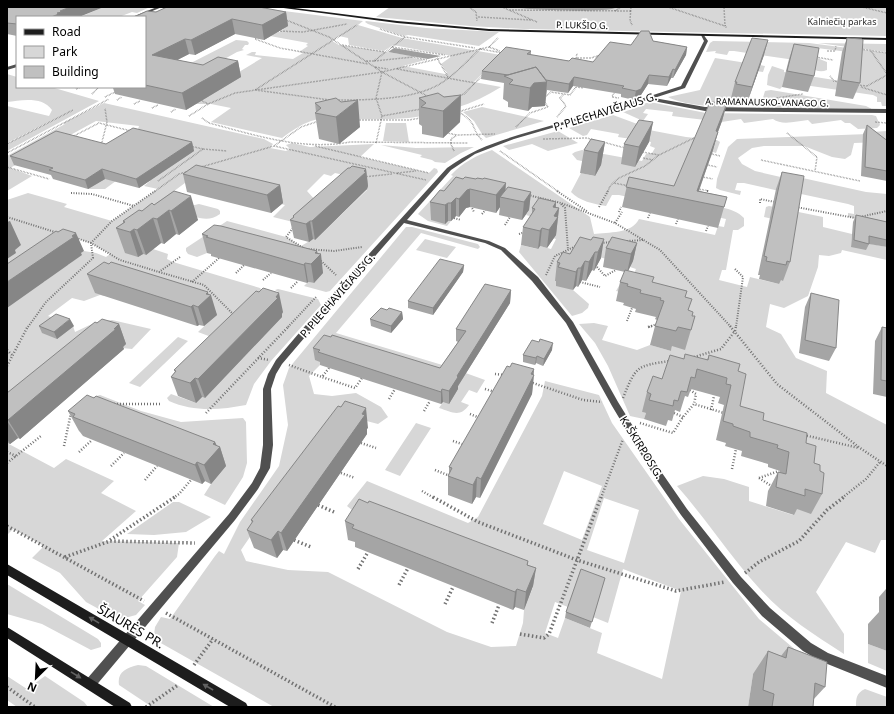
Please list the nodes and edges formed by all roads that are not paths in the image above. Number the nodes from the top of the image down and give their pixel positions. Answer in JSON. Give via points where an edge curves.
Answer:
{"nodes":[{"id":1,"x":156,"y":7,"type":"edge"},
{"id":2,"x":160,"y":7,"type":"edge"},
{"id":3,"x":278,"y":7,"type":"edge"},
{"id":4,"x":150,"y":10,"type":"junction"},
{"id":5,"x":136,"y":16,"type":"edge"},
{"id":6,"x":703,"y":35,"type":"junction"},
{"id":7,"x":887,"y":39,"type":"edge"},
{"id":8,"x":648,"y":99,"type":"junction"},
{"id":9,"x":887,"y":111,"type":"edge"},
{"id":10,"x":402,"y":221,"type":"junction"},
{"id":11,"x":7,"y":569,"type":"edge"},
{"id":12,"x":7,"y":632,"type":"edge"},
{"id":13,"x":128,"y":640,"type":"junction"},
{"id":14,"x":887,"y":682,"type":"edge"},
{"id":15,"x":90,"y":684,"type":"junction"},
{"id":16,"x":126,"y":707,"type":"edge"},
{"id":17,"x":242,"y":707,"type":"edge"}],
"edges":[{"from":1,"to":4,"type":"street"},
{"from":2,"to":4,"type":"street"},
{"from":3,"to":6,"type":"main road","name":"P. LUKŠIO G.","via":[[382,21],[481,29]]},
{"from":4,"to":5,"type":"street"},
{"from":6,"to":7,"type":"main road","name":"P. LUKŠIO G."},
{"from":6,"to":8,"type":"street","name":"P. PLECHAVIČIAUS G.","via":[[706,41],[683,87]]},
{"from":8,"to":9,"type":"street","name":"A. RAMANAUSKO-VANAGO G.","via":[[705,109]]},
{"from":8,"to":10,"type":"street","name":"P. PLECHAVIČIAUS G.","via":[[473,152],[461,158]]},
{"from":10,"to":13,"type":"street","name":"P. PLECHAVIČIAUS G.","via":[[279,362],[267,388],[268,445],[265,468],[232,517]]},
{"from":10,"to":14,"type":"street","name":"K. ŠKIRPOS G.","via":[[487,242],[503,249],[541,287],[569,322],[656,472],[737,580],[766,612],[808,647],[824,657]]},
{"from":13,"to":11,"type":"main road","name":"ŠIAURĖS PR.","one_way":true},
{"from":12,"to":15,"type":"main road","one_way":true},
{"from":13,"to":15,"type":"street","name":"P. PLECHAVIČIAUS G."},
{"from":17,"to":13,"type":"main road","name":"ŠIAURĖS PR.","one_way":true},
{"from":15,"to":16,"type":"main road"}]}
